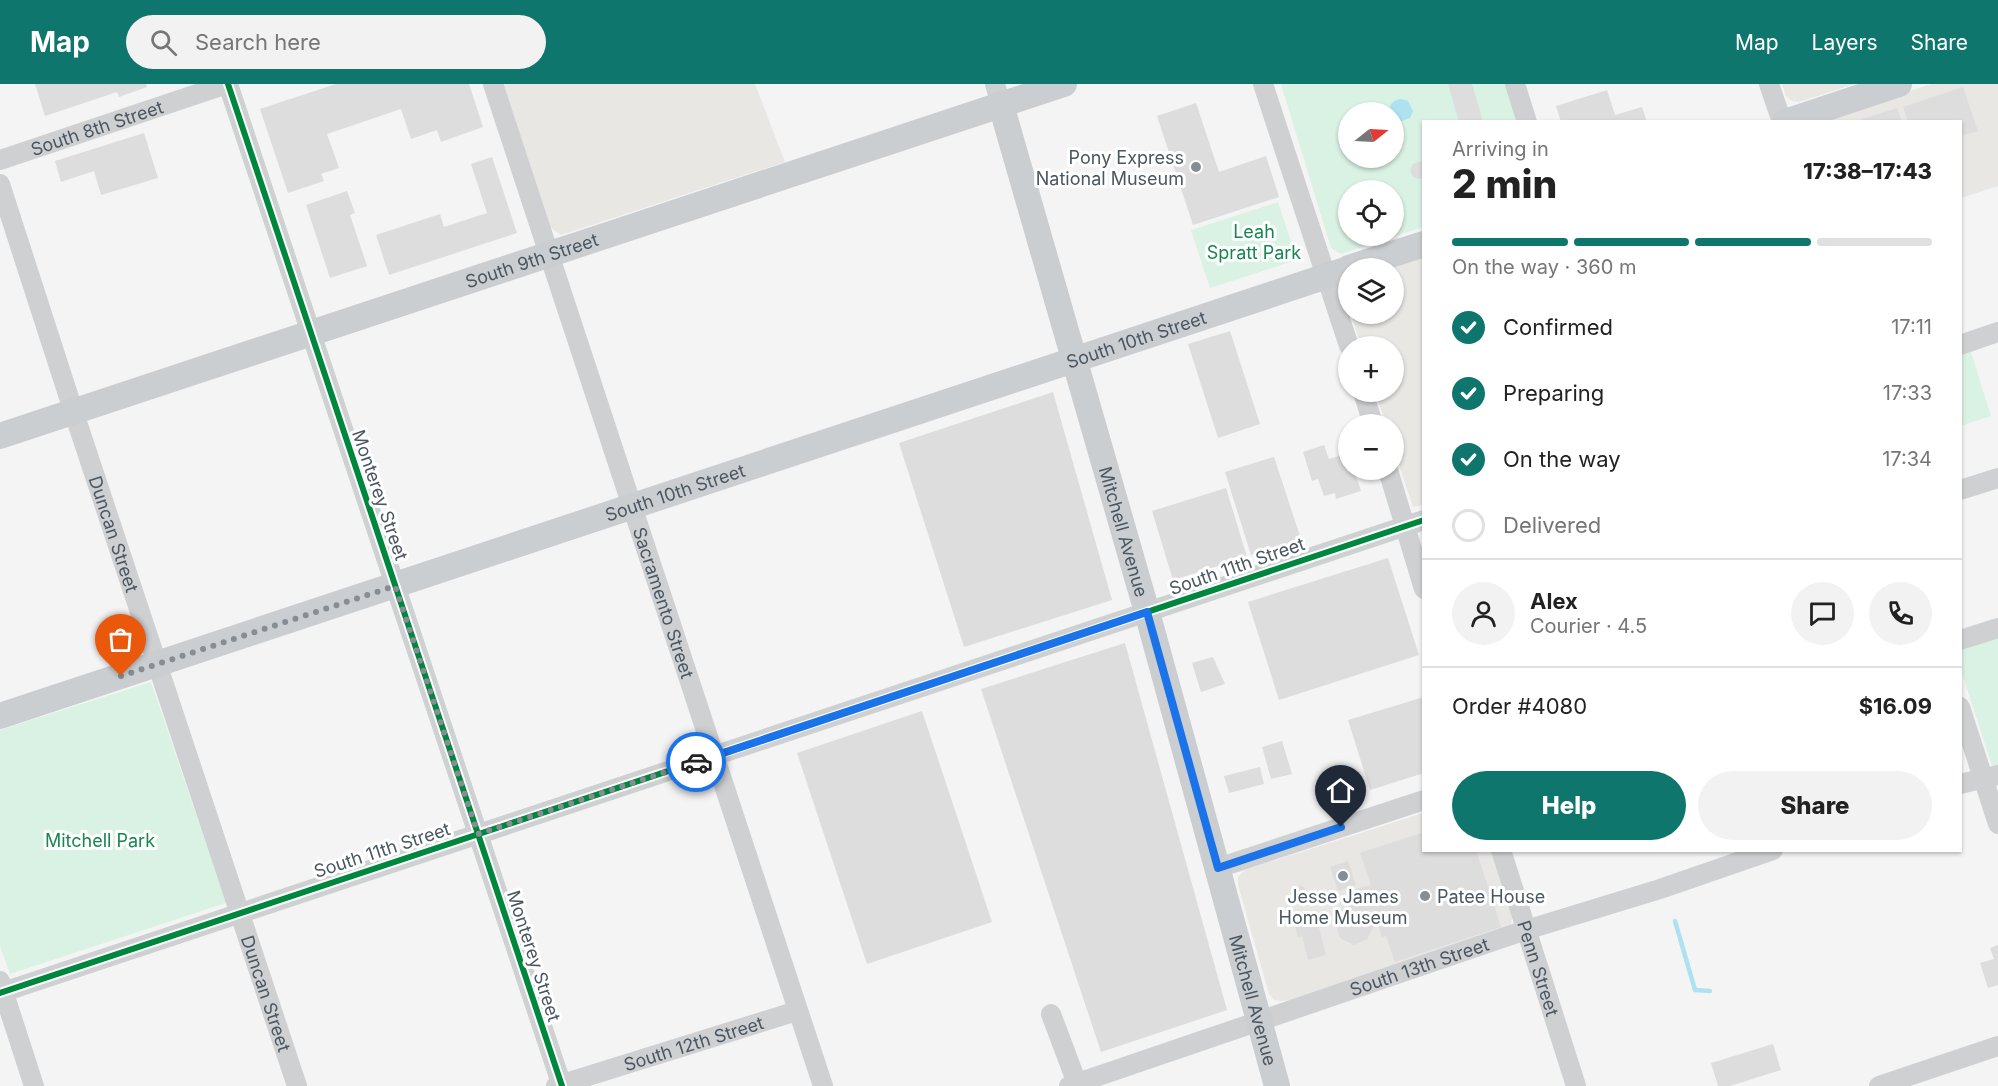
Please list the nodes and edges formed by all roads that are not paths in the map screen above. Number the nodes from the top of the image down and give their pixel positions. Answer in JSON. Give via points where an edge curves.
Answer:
{"nodes":[{"id":1,"x":228,"y":84,"type":"edge"},
{"id":2,"x":493,"y":84,"type":"edge"},
{"id":3,"x":1064,"y":84,"type":"edge"},
{"id":4,"x":1263,"y":84,"type":"edge"},
{"id":5,"x":1515,"y":84,"type":"edge"},
{"id":6,"x":1769,"y":84,"type":"edge"},
{"id":7,"x":1899,"y":84,"type":"edge"},
{"id":8,"x":998,"y":94,"type":"edge"},
{"id":9,"x":1526,"y":120,"type":"edge"},
{"id":10,"x":1783,"y":120,"type":"edge"},
{"id":11,"x":1790,"y":120,"type":"edge"},
{"id":12,"x":0,"y":160,"type":"edge"},
{"id":13,"x":0,"y":184,"type":"edge"},
{"id":14,"x":1422,"y":245,"type":"edge"},
{"id":15,"x":549,"y":255,"type":"junction"},
{"id":16,"x":1381,"y":258,"type":"edge"},
{"id":17,"x":1338,"y":264,"type":"edge"},
{"id":18,"x":1338,"y":272,"type":"edge"},
{"id":19,"x":309,"y":332,"type":"junction"},
{"id":20,"x":1998,"y":332,"type":"edge"},
{"id":21,"x":1962,"y":344,"type":"edge"},
{"id":22,"x":1073,"y":360,"type":"junction"},
{"id":23,"x":74,"y":413,"type":"junction"},
{"id":24,"x":0,"y":436,"type":"edge"},
{"id":25,"x":1998,"y":478,"type":"edge"},
{"id":26,"x":1393,"y":480,"type":"edge"},
{"id":27,"x":1962,"y":489,"type":"edge"},
{"id":28,"x":631,"y":506,"type":"junction"},
{"id":29,"x":1414,"y":523,"type":"edge"},
{"id":30,"x":1422,"y":575,"type":"edge"},
{"id":31,"x":395,"y":586,"type":"junction"},
{"id":32,"x":1147,"y":612,"type":"junction"},
{"id":33,"x":1998,"y":628,"type":"edge"},
{"id":34,"x":1962,"y":638,"type":"edge"},
{"id":35,"x":158,"y":664,"type":"junction"},
{"id":36,"x":1962,"y":712,"type":"edge"},
{"id":37,"x":0,"y":716,"type":"edge"},
{"id":38,"x":714,"y":756,"type":"junction"},
{"id":39,"x":1991,"y":777,"type":"edge"},
{"id":40,"x":1962,"y":784,"type":"edge"},
{"id":41,"x":1422,"y":801,"type":"edge"},
{"id":42,"x":1998,"y":824,"type":"edge"},
{"id":43,"x":478,"y":834,"type":"junction"},
{"id":44,"x":1502,"y":852,"type":"edge"},
{"id":45,"x":1767,"y":852,"type":"edge"},
{"id":46,"x":1218,"y":868,"type":"junction"},
{"id":47,"x":239,"y":913,"type":"junction"},
{"id":48,"x":1526,"y":930,"type":"junction"},
{"id":49,"x":1,"y":989,"type":"edge"},
{"id":50,"x":797,"y":1011,"type":"junction"},
{"id":51,"x":1051,"y":1014,"type":"dead end"},
{"id":52,"x":1259,"y":1020,"type":"junction"},
{"id":53,"x":1998,"y":1046,"type":"edge"},
{"id":54,"x":560,"y":1085,"type":"edge"},
{"id":55,"x":1075,"y":1085,"type":"edge"},
{"id":56,"x":34,"y":1086,"type":"edge"},
{"id":57,"x":297,"y":1086,"type":"edge"},
{"id":58,"x":823,"y":1086,"type":"edge"},
{"id":59,"x":1277,"y":1086,"type":"edge"},
{"id":60,"x":1576,"y":1086,"type":"edge"},
{"id":61,"x":1879,"y":1086,"type":"edge"}],
"edges":[{"from":1,"to":12,"type":"street","name":"South 8th Street"},
{"from":1,"to":19,"type":"street","name":"Monterey Street"},
{"from":2,"to":15,"type":"street","name":"Sacramento Street"},
{"from":3,"to":8,"type":"main road","name":"South 9th Street"},
{"from":4,"to":17,"type":"street"},
{"from":5,"to":9,"type":"street"},
{"from":6,"to":10,"type":"street"},
{"from":7,"to":11,"type":"main road"},
{"from":8,"to":15,"type":"main road","name":"South 9th Street"},
{"from":8,"to":22,"type":"main road","name":"Mitchell Avenue"},
{"from":13,"to":23,"type":"street","name":"Duncan Street"},
{"from":14,"to":16,"type":"main road","name":"South 10th Street"},
{"from":15,"to":19,"type":"main road","name":"South 9th Street"},
{"from":15,"to":28,"type":"street","name":"Sacramento Street"},
{"from":18,"to":22,"type":"main road","name":"South 10th Street"},
{"from":19,"to":23,"type":"main road","name":"South 9th Street"},
{"from":19,"to":31,"type":"street","name":"Monterey Street"},
{"from":20,"to":21,"type":"street"},
{"from":22,"to":28,"type":"main road","name":"South 10th Street"},
{"from":22,"to":32,"type":"main road","name":"Mitchell Avenue"},
{"from":23,"to":24,"type":"main road","name":"South 9th Street"},
{"from":23,"to":35,"type":"street","name":"Duncan Street"},
{"from":25,"to":27,"type":"street"},
{"from":26,"to":29,"type":"street"},
{"from":28,"to":31,"type":"main road","name":"South 10th Street"},
{"from":28,"to":38,"type":"street","name":"Sacramento Street"},
{"from":29,"to":30,"type":"street"},
{"from":29,"to":32,"type":"street","name":"South 11th Street"},
{"from":31,"to":35,"type":"main road","name":"South 10th Street"},
{"from":31,"to":43,"type":"street","name":"Monterey Street"},
{"from":32,"to":38,"type":"street","name":"South 11th Street"},
{"from":32,"to":46,"type":"main road","name":"Mitchell Avenue"},
{"from":33,"to":34,"type":"street"},
{"from":35,"to":37,"type":"main road","name":"South 10th Street"},
{"from":35,"to":47,"type":"street","name":"Duncan Street"},
{"from":36,"to":39,"type":"street"},
{"from":38,"to":43,"type":"street","name":"South 11th Street"},
{"from":38,"to":50,"type":"street","name":"Sacramento Street"},
{"from":39,"to":40,"type":"street"},
{"from":39,"to":42,"type":"street"},
{"from":41,"to":46,"type":"street"},
{"from":43,"to":47,"type":"street","name":"South 11th Street"},
{"from":43,"to":54,"type":"street","name":"Monterey Street"},
{"from":44,"to":48,"type":"street","name":"Penn Street"},
{"from":45,"to":48,"type":"street","name":"South 13th Street"},
{"from":46,"to":52,"type":"main road","name":"Mitchell Avenue"},
{"from":47,"to":49,"type":"street","name":"South 11th Street"},
{"from":47,"to":57,"type":"street","name":"Duncan Street"},
{"from":48,"to":52,"type":"street","name":"South 13th Street"},
{"from":48,"to":60,"type":"street","name":"Penn Street"},
{"from":49,"to":56,"type":"street"},
{"from":50,"to":54,"type":"street","name":"South 12th Street"},
{"from":50,"to":58,"type":"street","name":"Sacramento Street"},
{"from":51,"to":55,"type":"street"},
{"from":52,"to":55,"type":"street","name":"South 13th Street"},
{"from":52,"to":59,"type":"main road","name":"Mitchell Avenue"},
{"from":53,"to":61,"type":"street"}]}
